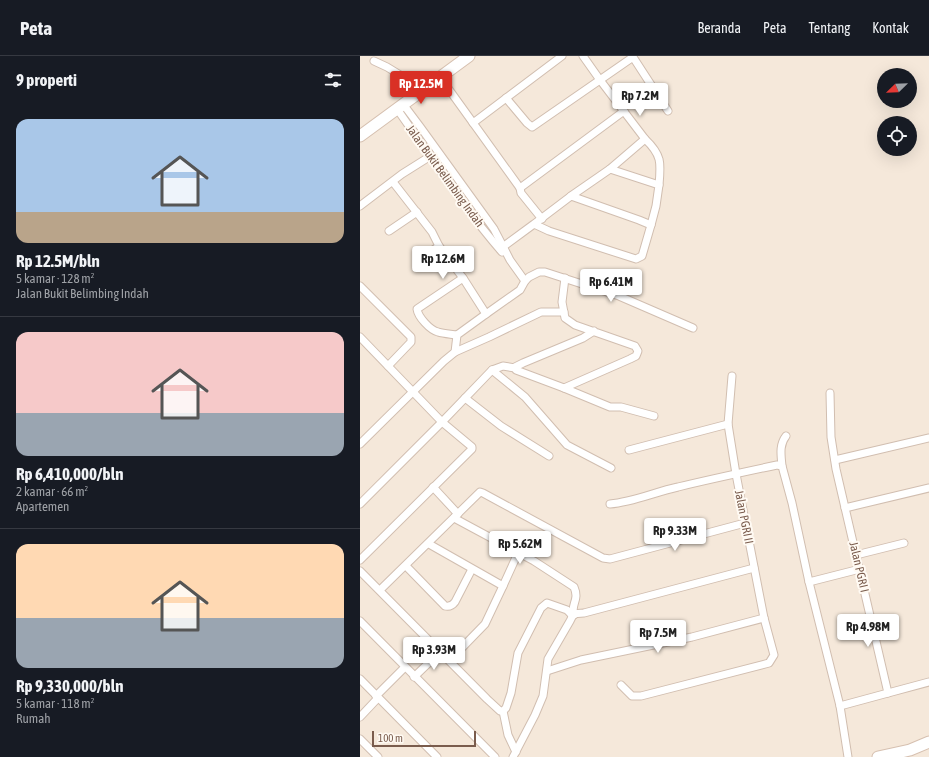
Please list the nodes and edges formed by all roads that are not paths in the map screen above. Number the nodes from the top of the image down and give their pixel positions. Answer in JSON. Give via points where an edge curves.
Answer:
{"nodes":[{"id":1,"x":469,"y":56,"type":"edge"},
{"id":2,"x":562,"y":56,"type":"edge"},
{"id":3,"x":583,"y":56,"type":"edge"},
{"id":4,"x":634,"y":57,"type":"edge"},
{"id":5,"x":374,"y":61,"type":"dead end"},
{"id":6,"x":440,"y":77,"type":"junction"},
{"id":7,"x":600,"y":80,"type":"junction"},
{"id":8,"x":423,"y":89,"type":"junction"},
{"id":9,"x":506,"y":98,"type":"junction"},
{"id":10,"x":400,"y":107,"type":"junction"},
{"id":11,"x":624,"y":111,"type":"junction"},
{"id":12,"x":668,"y":111,"type":"dead end"},
{"id":13,"x":473,"y":123,"type":"junction"},
{"id":14,"x":360,"y":136,"type":"edge"},
{"id":15,"x":645,"y":139,"type":"junction"},
{"id":16,"x":429,"y":157,"type":"junction"},
{"id":17,"x":610,"y":169,"type":"junction"},
{"id":18,"x":393,"y":182,"type":"junction"},
{"id":19,"x":659,"y":185,"type":"junction"},
{"id":20,"x":520,"y":188,"type":"junction"},
{"id":21,"x":571,"y":196,"type":"junction"},
{"id":22,"x":360,"y":206,"type":"edge"},
{"id":23,"x":417,"y":212,"type":"junction"},
{"id":24,"x":542,"y":218,"type":"junction"},
{"id":25,"x":534,"y":224,"type":"junction"},
{"id":26,"x":651,"y":225,"type":"junction"},
{"id":27,"x":389,"y":231,"type":"dead end"},
{"id":28,"x":439,"y":246,"type":"junction"},
{"id":29,"x":502,"y":248,"type":"junction"},
{"id":30,"x":421,"y":259,"type":"dead end"},
{"id":31,"x":463,"y":278,"type":"junction"},
{"id":32,"x":565,"y":278,"type":"junction"},
{"id":33,"x":525,"y":281,"type":"junction"},
{"id":34,"x":360,"y":286,"type":"edge"},
{"id":35,"x":564,"y":312,"type":"junction"},
{"id":36,"x":486,"y":314,"type":"junction"},
{"id":37,"x":693,"y":328,"type":"dead end"},
{"id":38,"x":594,"y":331,"type":"junction"},
{"id":39,"x":457,"y":335,"type":"junction"},
{"id":40,"x":360,"y":337,"type":"edge"},
{"id":41,"x":455,"y":352,"type":"junction"},
{"id":42,"x":388,"y":366,"type":"junction"},
{"id":43,"x":515,"y":368,"type":"junction"},
{"id":44,"x":492,"y":370,"type":"junction"},
{"id":45,"x":732,"y":376,"type":"dead end"},
{"id":46,"x":564,"y":388,"type":"junction"},
{"id":47,"x":412,"y":392,"type":"junction"},
{"id":48,"x":830,"y":393,"type":"dead end"},
{"id":49,"x":465,"y":398,"type":"junction"},
{"id":50,"x":654,"y":416,"type":"dead end"},
{"id":51,"x":442,"y":422,"type":"junction"},
{"id":52,"x":728,"y":424,"type":"junction"},
{"id":53,"x":786,"y":436,"type":"dead end"},
{"id":54,"x":929,"y":438,"type":"edge"},
{"id":55,"x":360,"y":444,"type":"edge"},
{"id":56,"x":629,"y":450,"type":"dead end"},
{"id":57,"x":549,"y":456,"type":"dead end"},
{"id":58,"x":835,"y":460,"type":"junction"},
{"id":59,"x":782,"y":466,"type":"junction"},
{"id":60,"x":611,"y":468,"type":"dead end"},
{"id":61,"x":736,"y":474,"type":"junction"},
{"id":62,"x":433,"y":487,"type":"junction"},
{"id":63,"x":929,"y":488,"type":"edge"},
{"id":64,"x":360,"y":504,"type":"edge"},
{"id":65,"x":610,"y":504,"type":"dead end"},
{"id":66,"x":846,"y":508,"type":"junction"},
{"id":67,"x":456,"y":516,"type":"junction"},
{"id":68,"x":745,"y":523,"type":"junction"},
{"id":69,"x":904,"y":543,"type":"dead end"},
{"id":70,"x":429,"y":544,"type":"junction"},
{"id":71,"x":518,"y":553,"type":"junction"},
{"id":72,"x":856,"y":555,"type":"junction"},
{"id":73,"x":360,"y":560,"type":"edge"},
{"id":74,"x":406,"y":566,"type":"junction"},
{"id":75,"x":754,"y":568,"type":"junction"},
{"id":76,"x":472,"y":569,"type":"junction"},
{"id":77,"x":860,"y":570,"type":"junction"},
{"id":78,"x":360,"y":571,"type":"edge"},
{"id":79,"x":809,"y":582,"type":"junction"},
{"id":80,"x":503,"y":586,"type":"junction"},
{"id":81,"x":380,"y":590,"type":"junction"},
{"id":82,"x":572,"y":614,"type":"junction"},
{"id":83,"x":764,"y":618,"type":"junction"},
{"id":84,"x":360,"y":621,"type":"edge"},
{"id":85,"x":441,"y":651,"type":"junction"},
{"id":86,"x":450,"y":660,"type":"junction"},
{"id":87,"x":405,"y":667,"type":"junction"},
{"id":88,"x":547,"y":671,"type":"junction"},
{"id":89,"x":414,"y":677,"type":"junction"},
{"id":90,"x":360,"y":680,"type":"edge"},
{"id":91,"x":929,"y":682,"type":"edge"},
{"id":92,"x":621,"y":685,"type":"dead end"},
{"id":93,"x":888,"y":693,"type":"junction"},
{"id":94,"x":377,"y":697,"type":"junction"},
{"id":95,"x":840,"y":706,"type":"junction"},
{"id":96,"x":503,"y":711,"type":"junction"},
{"id":97,"x":360,"y":717,"type":"edge"},
{"id":98,"x":360,"y":739,"type":"edge"},
{"id":99,"x":929,"y":742,"type":"edge"},
{"id":100,"x":515,"y":754,"type":"edge"},
{"id":101,"x":378,"y":757,"type":"edge"},
{"id":102,"x":437,"y":757,"type":"edge"},
{"id":103,"x":495,"y":757,"type":"edge"},
{"id":104,"x":848,"y":757,"type":"edge"},
{"id":105,"x":878,"y":757,"type":"edge"}],
"edges":[{"from":1,"to":6,"type":"street"},
{"from":2,"to":9,"type":"street"},
{"from":3,"to":7,"type":"street"},
{"from":4,"to":7,"type":"street"},
{"from":4,"to":12,"type":"street"},
{"from":5,"to":8,"type":"street","via":[[387,66]]},
{"from":6,"to":8,"type":"street"},
{"from":6,"to":13,"type":"street"},
{"from":7,"to":9,"type":"street","via":[[532,127]]},
{"from":7,"to":11,"type":"street"},
{"from":8,"to":10,"type":"street"},
{"from":9,"to":13,"type":"street"},
{"from":10,"to":14,"type":"street"},
{"from":10,"to":16,"type":"street","name":"Jalan Bukit Belimbing Indah"},
{"from":10,"to":29,"type":"street","name":"Jalan Bukit Belimbing Indah","via":[[421,128],[494,229]]},
{"from":11,"to":15,"type":"street"},
{"from":11,"to":20,"type":"street"},
{"from":13,"to":20,"type":"street"},
{"from":15,"to":17,"type":"street"},
{"from":15,"to":19,"type":"street","via":[[655,149],[659,159]]},
{"from":16,"to":18,"type":"street"},
{"from":16,"to":29,"type":"street","name":"Jalan Bukit Belimbing Indah","via":[[487,234]]},
{"from":17,"to":19,"type":"street"},
{"from":17,"to":21,"type":"street"},
{"from":18,"to":22,"type":"street"},
{"from":18,"to":23,"type":"street"},
{"from":19,"to":26,"type":"street"},
{"from":20,"to":24,"type":"street","via":[[521,193]]},
{"from":21,"to":24,"type":"street"},
{"from":21,"to":26,"type":"street"},
{"from":23,"to":27,"type":"street"},
{"from":23,"to":28,"type":"street"},
{"from":24,"to":25,"type":"street"},
{"from":25,"to":26,"type":"street","via":[[636,259],[642,256]]},
{"from":25,"to":29,"type":"street"},
{"from":28,"to":30,"type":"street"},
{"from":28,"to":31,"type":"street"},
{"from":29,"to":33,"type":"street","name":"Jalan Bukit Belimbing Indah"},
{"from":31,"to":36,"type":"street"},
{"from":31,"to":39,"type":"street","via":[[417,309],[420,316],[437,332]]},
{"from":32,"to":33,"type":"street","via":[[539,272]]},
{"from":32,"to":35,"type":"street","via":[[562,302]]},
{"from":32,"to":37,"type":"street","via":[[633,302]]},
{"from":33,"to":36,"type":"street","via":[[520,290]]},
{"from":34,"to":42,"type":"street","via":[[411,337],[411,342]]},
{"from":35,"to":38,"type":"street","via":[[565,318],[570,322]]},
{"from":35,"to":41,"type":"street","via":[[540,312]]},
{"from":36,"to":39,"type":"street"},
{"from":38,"to":43,"type":"street"},
{"from":38,"to":46,"type":"street","via":[[635,346],[638,351],[636,356]]},
{"from":39,"to":41,"type":"street"},
{"from":40,"to":42,"type":"street"},
{"from":41,"to":47,"type":"street"},
{"from":42,"to":47,"type":"street"},
{"from":43,"to":44,"type":"street","via":[[504,366]]},
{"from":43,"to":46,"type":"street","via":[[521,373]]},
{"from":44,"to":49,"type":"street"},
{"from":44,"to":60,"type":"street","via":[[525,397],[567,445]]},
{"from":45,"to":52,"type":"street","name":"Jalan PGRI II"},
{"from":46,"to":50,"type":"street","via":[[610,407],[621,407]]},
{"from":47,"to":51,"type":"street"},
{"from":47,"to":55,"type":"street"},
{"from":48,"to":58,"type":"street","name":"Jalan PGRI I","via":[[831,438]]},
{"from":49,"to":51,"type":"street"},
{"from":49,"to":57,"type":"street","via":[[501,426]]},
{"from":51,"to":62,"type":"street","via":[[471,445],[472,449]]},
{"from":51,"to":64,"type":"street"},
{"from":52,"to":56,"type":"street"},
{"from":52,"to":61,"type":"street","name":"Jalan PGRI II"},
{"from":53,"to":59,"type":"street","via":[[782,441]]},
{"from":54,"to":58,"type":"street"},
{"from":58,"to":66,"type":"street","name":"Jalan PGRI I"},
{"from":59,"to":61,"type":"street"},
{"from":59,"to":79,"type":"street"},
{"from":61,"to":65,"type":"street"},
{"from":61,"to":68,"type":"street","name":"Jalan PGRI II"},
{"from":62,"to":67,"type":"street"},
{"from":62,"to":73,"type":"street"},
{"from":63,"to":66,"type":"street"},
{"from":66,"to":72,"type":"street","name":"Jalan PGRI I"},
{"from":67,"to":68,"type":"street","via":[[477,493],[481,492],[603,558],[610,559]]},
{"from":67,"to":70,"type":"street"},
{"from":67,"to":71,"type":"street"},
{"from":68,"to":75,"type":"street","name":"Jalan PGRI II"},
{"from":69,"to":72,"type":"street"},
{"from":70,"to":74,"type":"street"},
{"from":70,"to":76,"type":"street"},
{"from":71,"to":80,"type":"street"},
{"from":71,"to":82,"type":"street","via":[[574,587],[577,600]]},
{"from":72,"to":77,"type":"street","name":"Jalan PGRI I"},
{"from":74,"to":76,"type":"street","via":[[445,606],[455,602]]},
{"from":74,"to":81,"type":"street"},
{"from":75,"to":82,"type":"street","via":[[584,614]]},
{"from":75,"to":83,"type":"street","name":"Jalan PGRI II"},
{"from":76,"to":80,"type":"street"},
{"from":77,"to":79,"type":"street"},
{"from":77,"to":93,"type":"street","name":"Jalan PGRI I"},
{"from":78,"to":81,"type":"street"},
{"from":79,"to":95,"type":"street"},
{"from":80,"to":86,"type":"street","via":[[485,624]]},
{"from":81,"to":85,"type":"street"},
{"from":82,"to":88,"type":"street","via":[[548,659]]},
{"from":82,"to":96,"type":"street","via":[[548,603],[541,608],[518,653],[511,693]]},
{"from":83,"to":88,"type":"street","via":[[692,637],[581,660]]},
{"from":83,"to":92,"type":"street","name":"Jalan PGRI II","via":[[774,655],[769,664],[641,696],[632,696]]},
{"from":84,"to":87,"type":"street"},
{"from":85,"to":86,"type":"street"},
{"from":85,"to":89,"type":"street"},
{"from":86,"to":96,"type":"street","via":[[487,699]]},
{"from":87,"to":89,"type":"street"},
{"from":87,"to":94,"type":"street"},
{"from":88,"to":100,"type":"street","via":[[538,709]]},
{"from":89,"to":103,"type":"street"},
{"from":90,"to":94,"type":"street"},
{"from":91,"to":93,"type":"street"},
{"from":93,"to":95,"type":"street"},
{"from":94,"to":97,"type":"street"},
{"from":94,"to":102,"type":"street"},
{"from":95,"to":104,"type":"street"},
{"from":96,"to":100,"type":"street"},
{"from":98,"to":101,"type":"street"},
{"from":99,"to":105,"type":"street","via":[[910,750]]}]}
